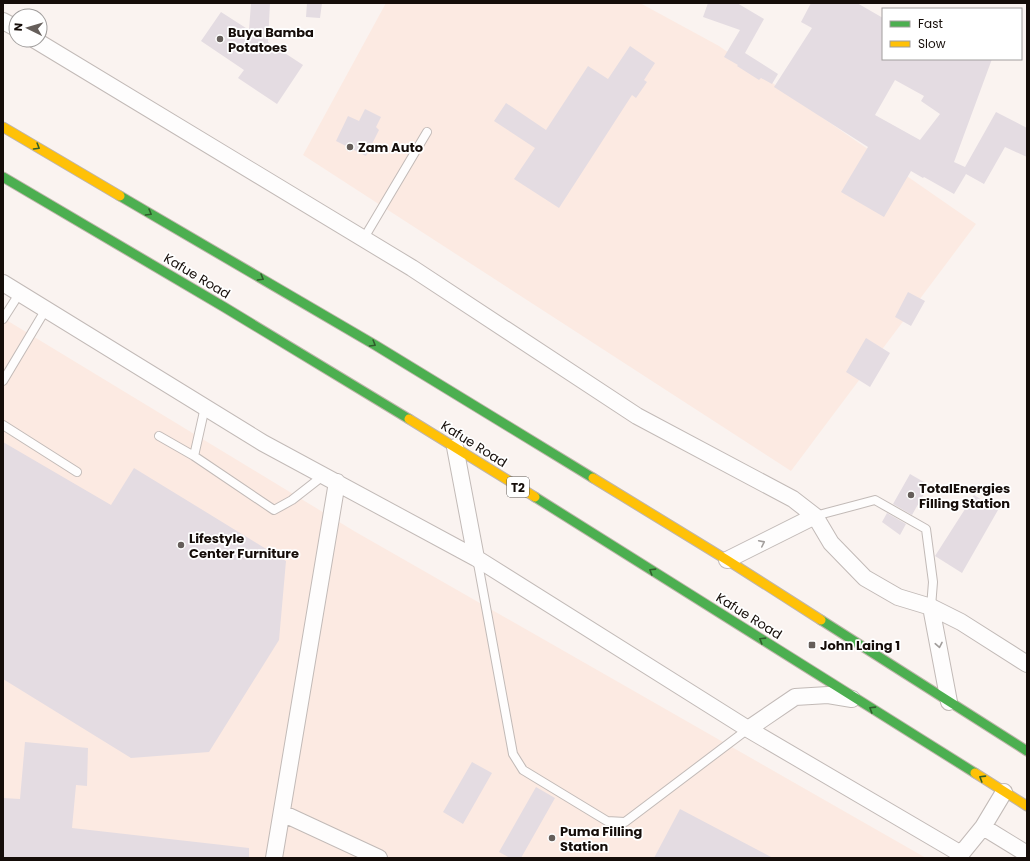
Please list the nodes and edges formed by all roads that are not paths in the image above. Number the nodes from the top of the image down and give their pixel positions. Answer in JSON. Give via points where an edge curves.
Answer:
{"nodes":[{"id":1,"x":48,"y":48,"type":"edge"},
{"id":2,"x":3,"y":127,"type":"edge"},
{"id":3,"x":427,"y":132,"type":"dead end"},
{"id":4,"x":3,"y":177,"type":"edge"},
{"id":5,"x":364,"y":238,"type":"junction"},
{"id":6,"x":3,"y":283,"type":"edge"},
{"id":7,"x":19,"y":294,"type":"junction"},
{"id":8,"x":46,"y":309,"type":"junction"},
{"id":9,"x":3,"y":319,"type":"edge"},
{"id":10,"x":3,"y":381,"type":"edge"},
{"id":11,"x":205,"y":407,"type":"junction"},
{"id":12,"x":3,"y":425,"type":"edge"},
{"id":13,"x":159,"y":436,"type":"dead end"},
{"id":14,"x":455,"y":447,"type":"junction"},
{"id":15,"x":194,"y":456,"type":"junction"},
{"id":16,"x":77,"y":472,"type":"dead end"},
{"id":17,"x":331,"y":479,"type":"junction"},
{"id":18,"x":815,"y":516,"type":"junction"},
{"id":19,"x":476,"y":558,"type":"junction"},
{"id":20,"x":727,"y":560,"type":"junction"},
{"id":21,"x":931,"y":607,"type":"junction"},
{"id":22,"x":1027,"y":664,"type":"edge"},
{"id":23,"x":859,"y":700,"type":"junction"},
{"id":24,"x":949,"y":702,"type":"junction"},
{"id":25,"x":748,"y":729,"type":"junction"},
{"id":26,"x":1027,"y":750,"type":"edge"},
{"id":27,"x":1004,"y":792,"type":"junction"},
{"id":28,"x":1027,"y":806,"type":"edge"},
{"id":29,"x":282,"y":813,"type":"junction"},
{"id":30,"x":983,"y":827,"type":"junction"},
{"id":31,"x":1027,"y":854,"type":"edge"},
{"id":32,"x":960,"y":856,"type":"edge"},
{"id":33,"x":274,"y":858,"type":"edge"},
{"id":34,"x":379,"y":858,"type":"edge"}],
"edges":[{"from":1,"to":5,"type":"street"},
{"from":2,"to":20,"type":"main road","one_way":true,"via":[[375,345]]},
{"from":3,"to":5,"type":"lane"},
{"from":4,"to":14,"type":"main road","name":"Kafue Road","number":"T2"},
{"from":5,"to":18,"type":"street","via":[[637,416],[793,499]]},
{"from":6,"to":7,"type":"street"},
{"from":7,"to":8,"type":"street"},
{"from":7,"to":9,"type":"lane"},
{"from":8,"to":10,"type":"lane"},
{"from":8,"to":11,"type":"street"},
{"from":11,"to":15,"type":"lane"},
{"from":11,"to":17,"type":"street","via":[[263,443]]},
{"from":12,"to":16,"type":"lane"},
{"from":13,"to":15,"type":"lane"},
{"from":14,"to":19,"type":"street"},
{"from":23,"to":14,"type":"main road","name":"Kafue Road","number":"T2","one_way":true},
{"from":15,"to":17,"type":"lane","via":[[274,510]]},
{"from":17,"to":19,"type":"street"},
{"from":17,"to":29,"type":"street"},
{"from":20,"to":18,"type":"street","one_way":true},
{"from":18,"to":21,"type":"street","via":[[831,543],[865,578],[898,597]]},
{"from":18,"to":21,"type":"lane","via":[[875,500],[926,529],[932,582]]},
{"from":19,"to":25,"type":"street"},
{"from":19,"to":25,"type":"lane","via":[[513,754],[523,770],[607,821],[625,822]]},
{"from":20,"to":24,"type":"main road"},
{"from":21,"to":22,"type":"street","via":[[961,622]]},
{"from":21,"to":24,"type":"street","one_way":true},
{"from":23,"to":25,"type":"street","via":[[828,695],[795,697]]},
{"from":27,"to":23,"type":"main road","name":"Kafue Road","number":"T2","one_way":true},
{"from":24,"to":26,"type":"main road"},
{"from":25,"to":32,"type":"street"},
{"from":27,"to":28,"type":"main road","name":"Kafue Road","number":"T2"},
{"from":27,"to":30,"type":"street"},
{"from":29,"to":33,"type":"street"},
{"from":29,"to":34,"type":"street"},
{"from":30,"to":31,"type":"street"},
{"from":30,"to":32,"type":"street"}]}
